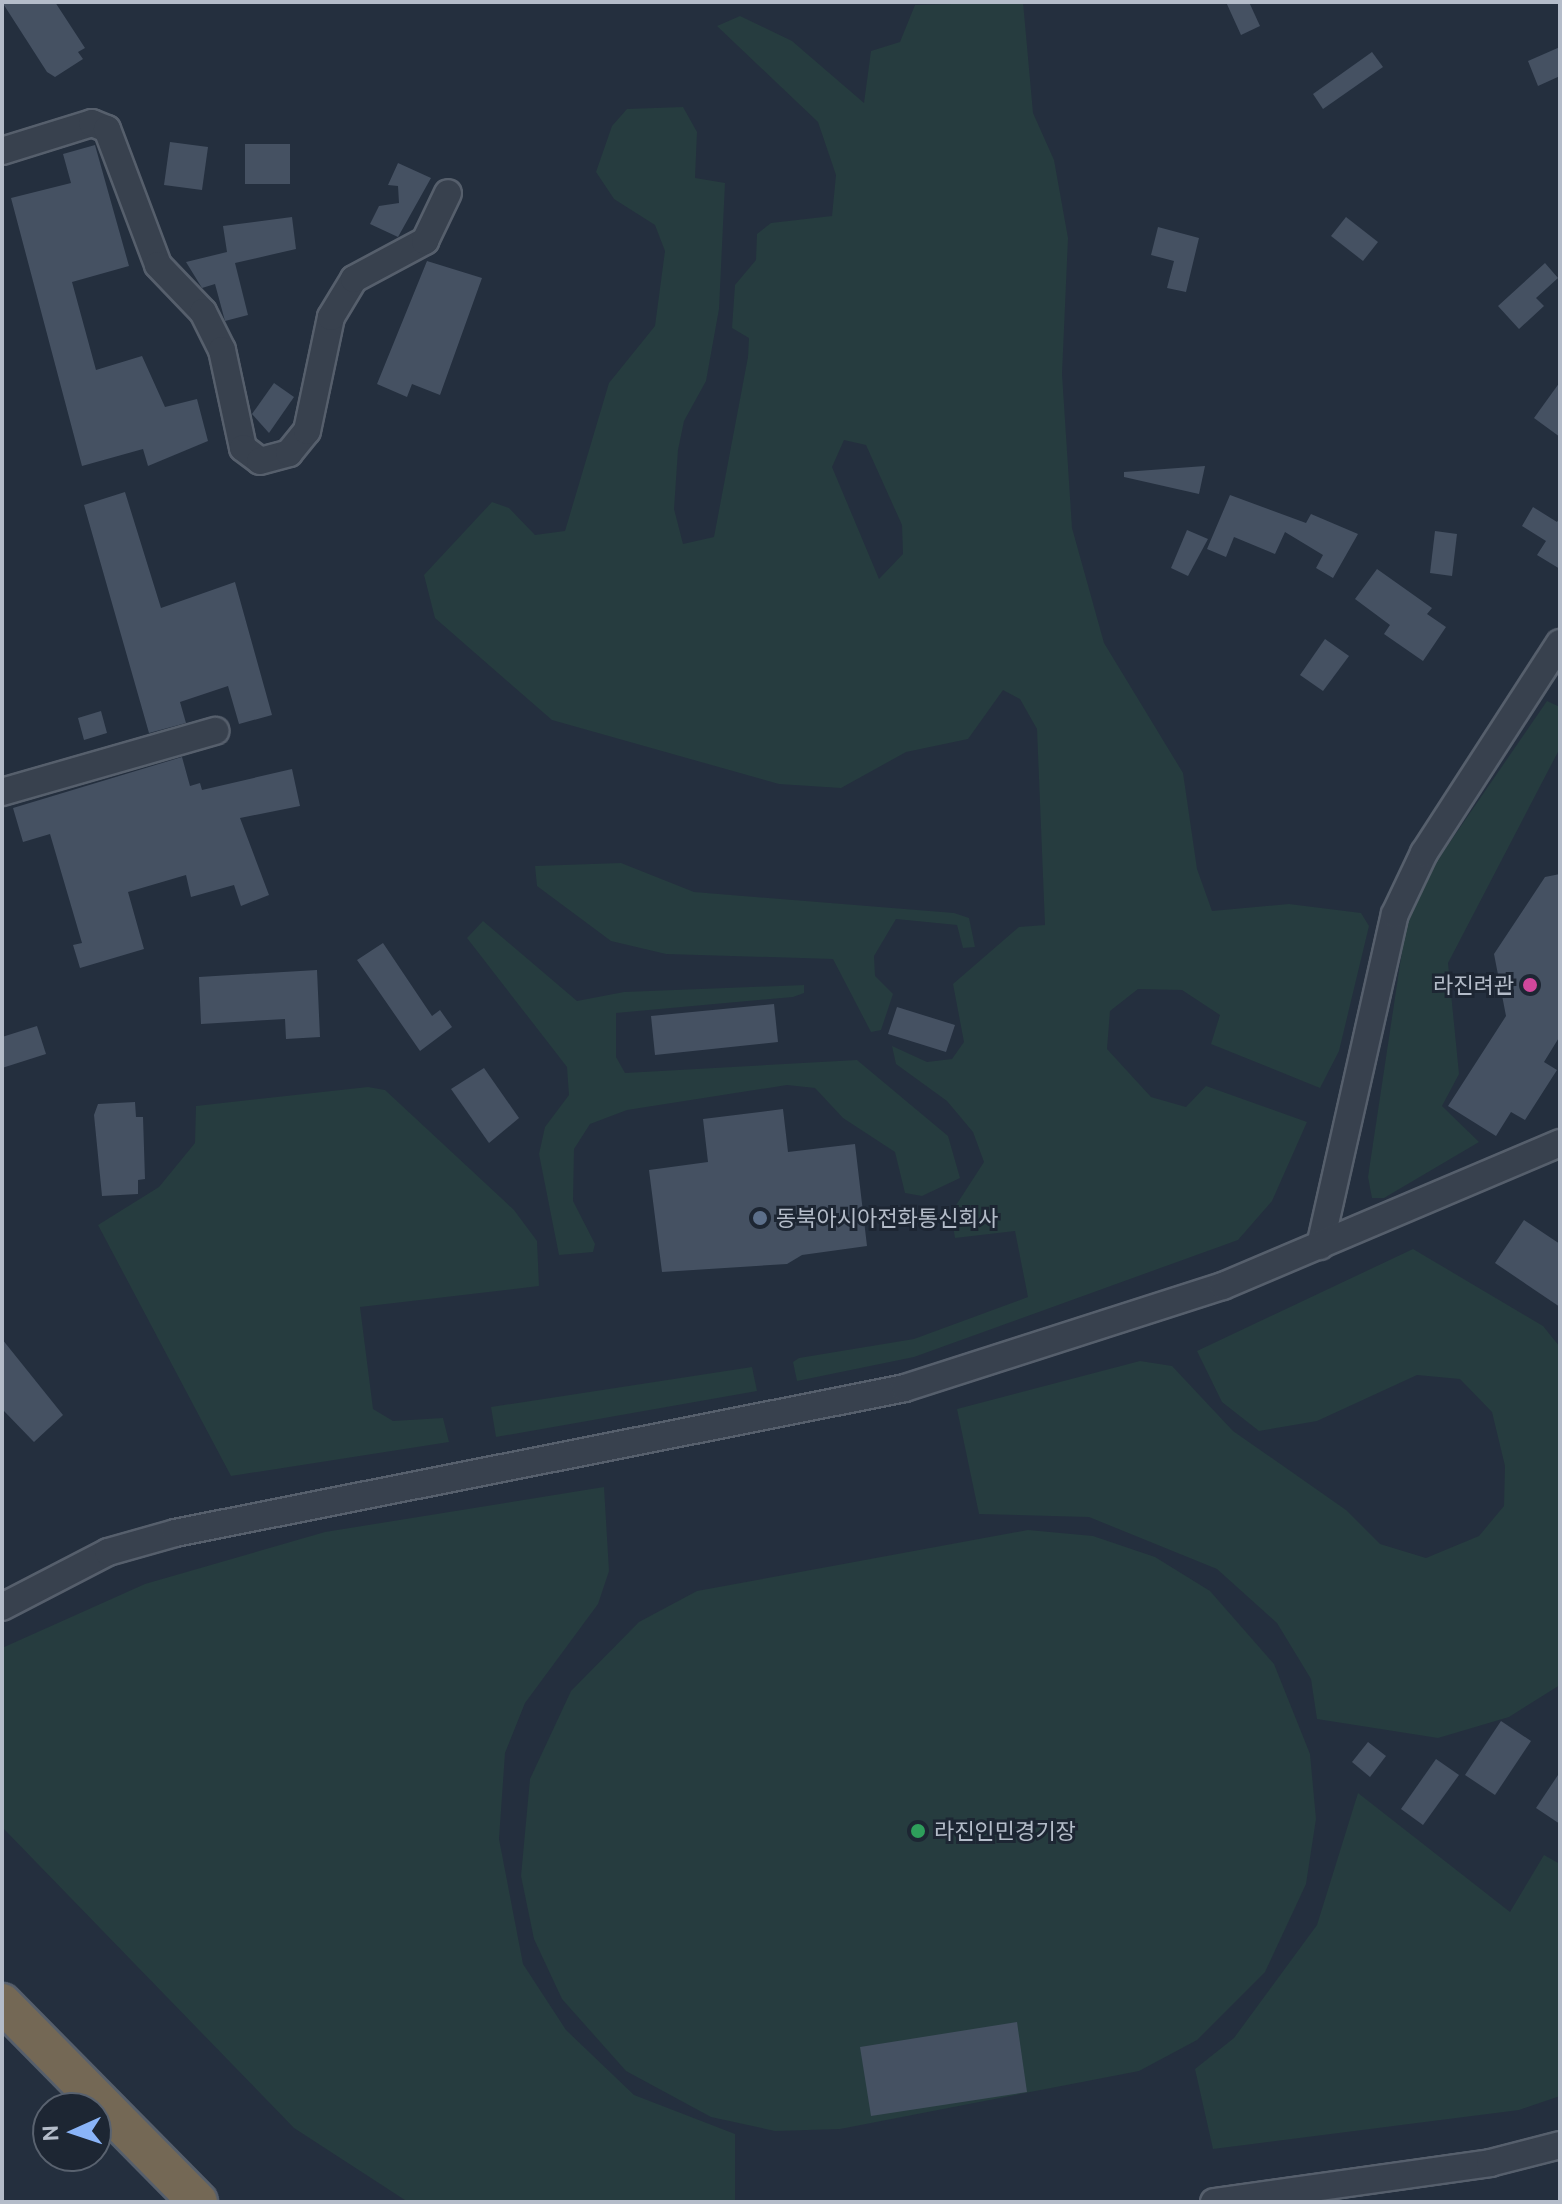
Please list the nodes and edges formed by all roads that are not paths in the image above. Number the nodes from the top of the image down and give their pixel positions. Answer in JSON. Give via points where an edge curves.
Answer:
{"nodes":[{"id":1,"x":2,"y":151,"type":"edge"},
{"id":2,"x":448,"y":193,"type":"dead end"},
{"id":3,"x":1560,"y":643,"type":"edge"},
{"id":4,"x":215,"y":731,"type":"dead end"},
{"id":5,"x":2,"y":792,"type":"edge"},
{"id":6,"x":1560,"y":1143,"type":"edge"},
{"id":7,"x":1320,"y":1246,"type":"junction"},
{"id":8,"x":2,"y":1607,"type":"edge"},
{"id":9,"x":2,"y":2003,"type":"edge"},
{"id":10,"x":1560,"y":2145,"type":"edge"},
{"id":11,"x":198,"y":2202,"type":"edge"},
{"id":12,"x":1214,"y":2202,"type":"edge"}],
"edges":[{"from":1,"to":2,"type":"street","via":[[92,123],[107,129],[158,265],[203,312],[222,350],[243,448],[260,461],[289,453],[307,431],[331,317],[354,279],[425,241]]},
{"from":3,"to":7,"type":"street","via":[[1424,853],[1395,914]]},
{"from":4,"to":5,"type":"street"},
{"from":6,"to":7,"type":"street"},
{"from":7,"to":8,"type":"street","via":[[1223,1286],[843,1405],[175,1533],[108,1552]]},
{"from":9,"to":11,"type":"highway"},
{"from":10,"to":12,"type":"street","via":[[1534,2155]]}]}
